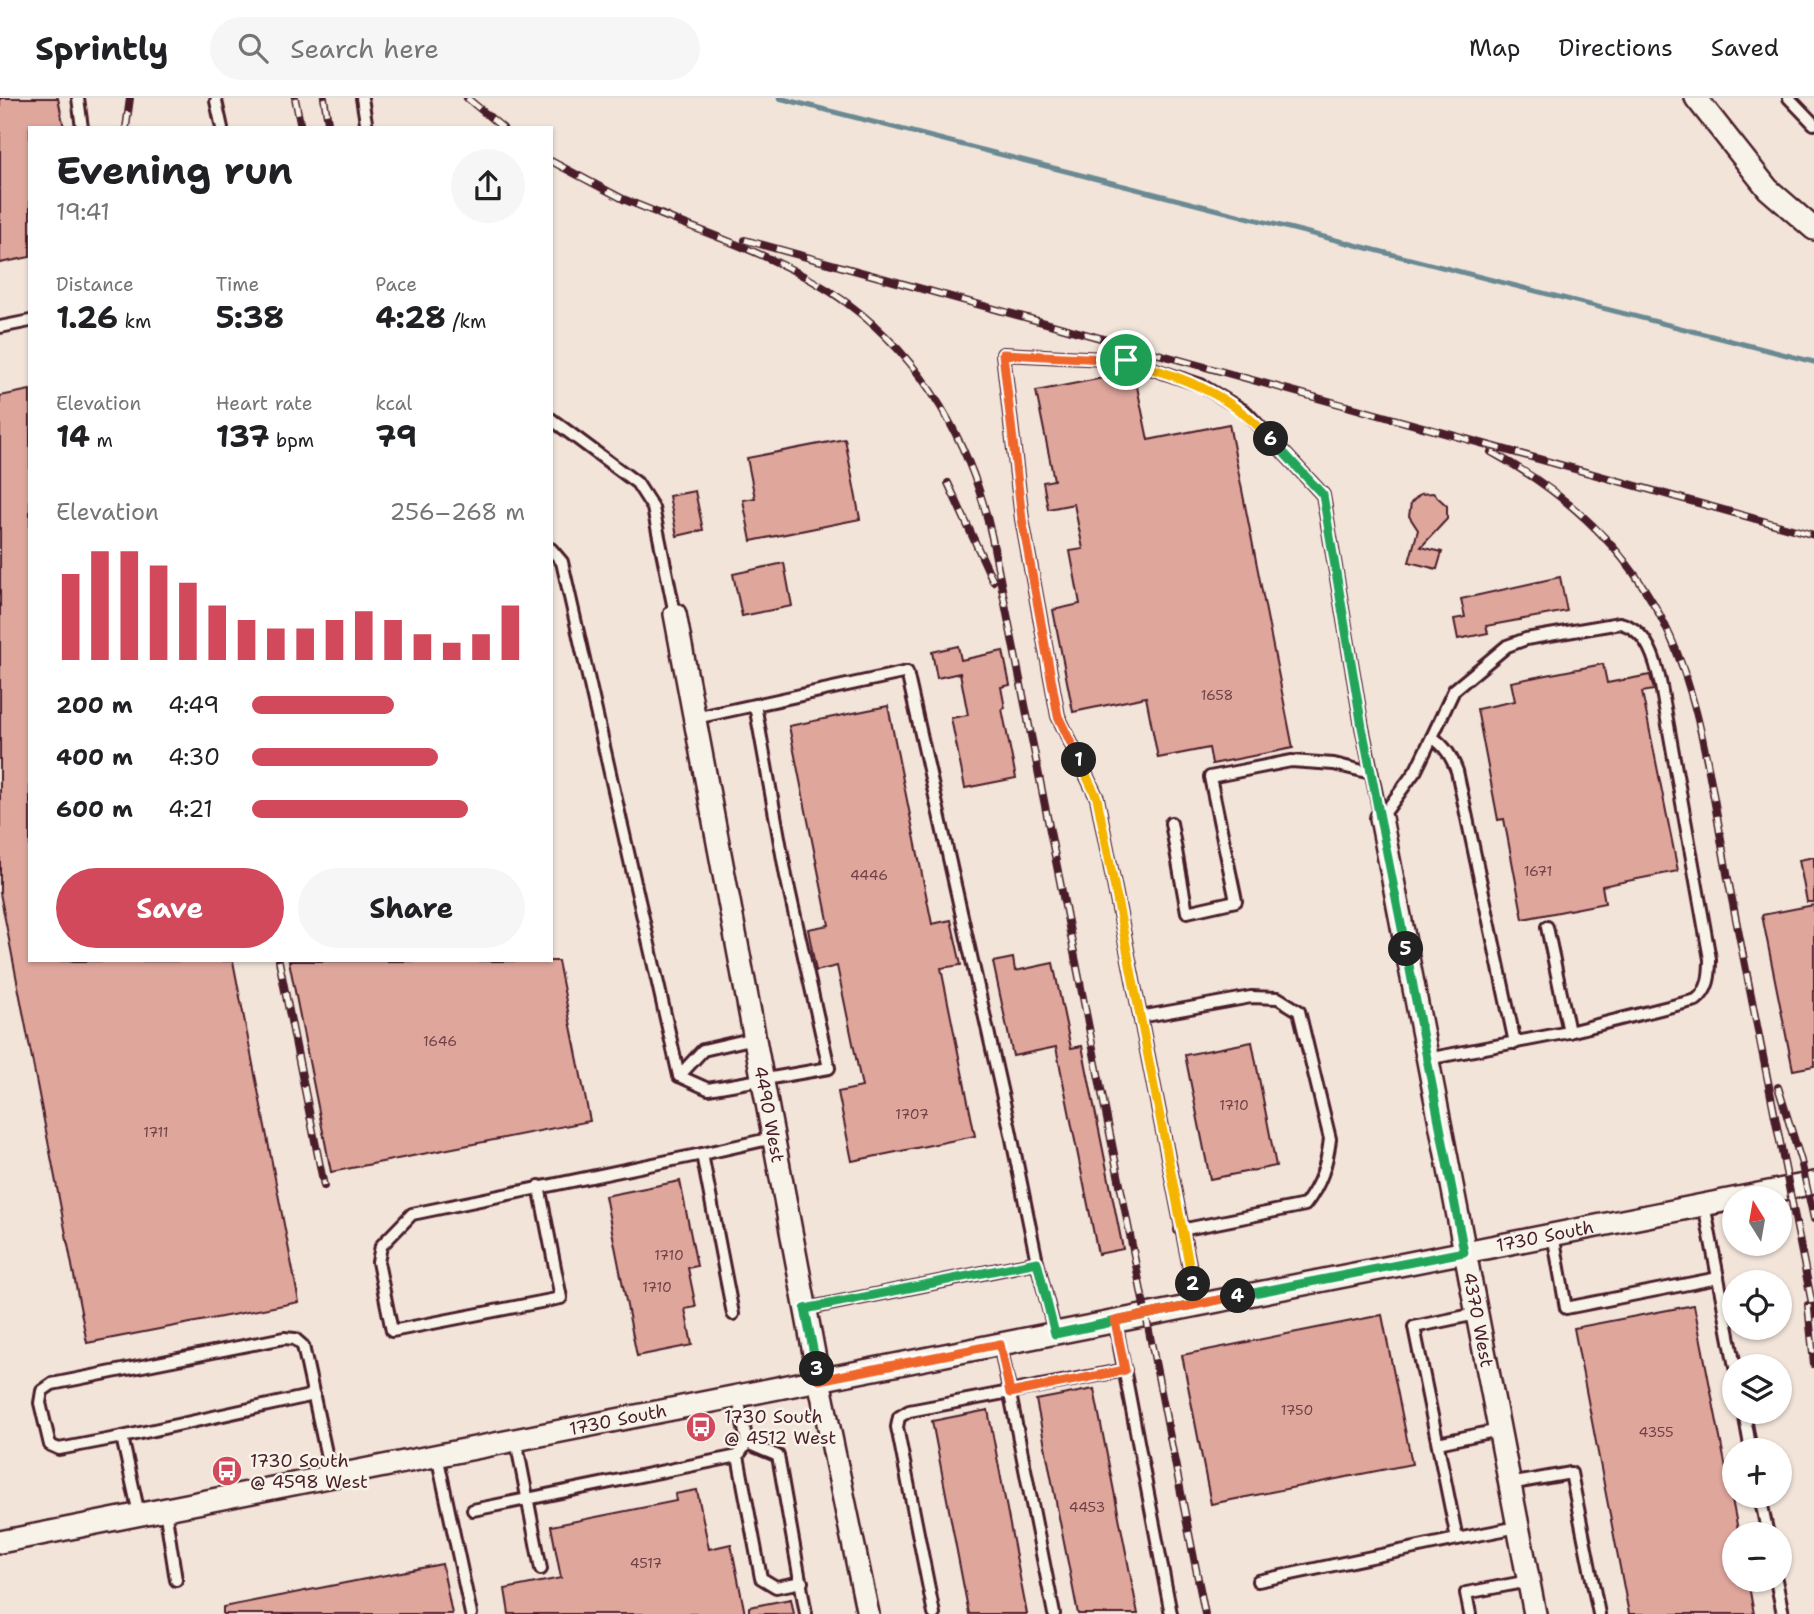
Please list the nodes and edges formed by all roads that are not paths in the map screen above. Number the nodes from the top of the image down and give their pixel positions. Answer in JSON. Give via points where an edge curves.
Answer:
{"nodes":[{"id":1,"x":78,"y":98,"type":"edge"},
{"id":2,"x":362,"y":98,"type":"edge"},
{"id":3,"x":1696,"y":98,"type":"edge"},
{"id":4,"x":1789,"y":98,"type":"edge"},
{"id":5,"x":216,"y":102,"type":"dead end"},
{"id":6,"x":1814,"y":124,"type":"edge"},
{"id":7,"x":82,"y":126,"type":"edge"},
{"id":8,"x":222,"y":126,"type":"edge"},
{"id":9,"x":368,"y":126,"type":"edge"},
{"id":10,"x":1814,"y":229,"type":"edge"},
{"id":11,"x":28,"y":321,"type":"edge"},
{"id":12,"x":0,"y":327,"type":"edge"},
{"id":13,"x":553,"y":420,"type":"edge"},
{"id":14,"x":553,"y":551,"type":"edge"},
{"id":15,"x":675,"y":614,"type":"joint"},
{"id":16,"x":755,"y":705,"type":"junction"},
{"id":17,"x":695,"y":718,"type":"junction"},
{"id":18,"x":1432,"y":737,"type":"junction"},
{"id":19,"x":1371,"y":773,"type":"junction"},
{"id":20,"x":1381,"y":818,"type":"junction"},
{"id":21,"x":1171,"y":823,"type":"dead end"},
{"id":22,"x":1547,"y":927,"type":"dead end"},
{"id":23,"x":1140,"y":1017,"type":"junction"},
{"id":24,"x":1570,"y":1032,"type":"junction"},
{"id":25,"x":755,"y":1038,"type":"junction"},
{"id":26,"x":1515,"y":1043,"type":"junction"},
{"id":27,"x":1427,"y":1059,"type":"junction"},
{"id":28,"x":679,"y":1076,"type":"junction"},
{"id":29,"x":762,"y":1079,"type":"junction"},
{"id":30,"x":773,"y":1138,"type":"junction"},
{"id":31,"x":702,"y":1154,"type":"junction"},
{"id":32,"x":1814,"y":1183,"type":"edge"},
{"id":33,"x":539,"y":1186,"type":"junction"},
{"id":34,"x":1704,"y":1204,"type":"junction"},
{"id":35,"x":1181,"y":1230,"type":"junction"},
{"id":36,"x":1552,"y":1234,"type":"junction"},
{"id":37,"x":1464,"y":1252,"type":"junction"},
{"id":38,"x":1037,"y":1262,"type":"junction"},
{"id":39,"x":1718,"y":1278,"type":"junction"},
{"id":40,"x":1197,"y":1304,"type":"junction"},
{"id":41,"x":805,"y":1309,"type":"junction"},
{"id":42,"x":733,"y":1314,"type":"dead end"},
{"id":43,"x":1476,"y":1314,"type":"junction"},
{"id":44,"x":1115,"y":1321,"type":"junction"},
{"id":45,"x":1055,"y":1334,"type":"junction"},
{"id":46,"x":1000,"y":1344,"type":"junction"},
{"id":47,"x":1733,"y":1354,"type":"edge"},
{"id":48,"x":1125,"y":1370,"type":"junction"},
{"id":49,"x":819,"y":1380,"type":"junction"},
{"id":50,"x":1010,"y":1393,"type":"junction"},
{"id":51,"x":314,"y":1395,"type":"junction"},
{"id":52,"x":738,"y":1397,"type":"junction"},
{"id":53,"x":1499,"y":1430,"type":"junction"},
{"id":54,"x":122,"y":1437,"type":"junction"},
{"id":55,"x":516,"y":1440,"type":"junction"},
{"id":56,"x":747,"y":1443,"type":"junction"},
{"id":57,"x":1438,"y":1443,"type":"junction"},
{"id":58,"x":437,"y":1455,"type":"junction"},
{"id":59,"x":738,"y":1456,"type":"junction"},
{"id":60,"x":331,"y":1476,"type":"junction"},
{"id":61,"x":1510,"y":1484,"type":"junction"},
{"id":62,"x":527,"y":1499,"type":"junction"},
{"id":63,"x":165,"y":1509,"type":"junction"},
{"id":64,"x":474,"y":1510,"type":"dead end"},
{"id":65,"x":139,"y":1514,"type":"junction"},
{"id":66,"x":1518,"y":1527,"type":"junction"},
{"id":67,"x":1457,"y":1539,"type":"junction"},
{"id":68,"x":0,"y":1542,"type":"edge"},
{"id":69,"x":541,"y":1569,"type":"dead end"},
{"id":70,"x":176,"y":1580,"type":"dead end"},
{"id":71,"x":1258,"y":1581,"type":"dead end"},
{"id":72,"x":1529,"y":1581,"type":"junction"},
{"id":73,"x":802,"y":1582,"type":"junction"},
{"id":74,"x":1778,"y":1592,"type":"edge"},
{"id":75,"x":471,"y":1614,"type":"edge"},
{"id":76,"x":806,"y":1614,"type":"edge"},
{"id":77,"x":868,"y":1614,"type":"edge"},
{"id":78,"x":933,"y":1614,"type":"edge"},
{"id":79,"x":1054,"y":1614,"type":"edge"},
{"id":80,"x":1171,"y":1614,"type":"edge"},
{"id":81,"x":1471,"y":1614,"type":"edge"},
{"id":82,"x":1535,"y":1614,"type":"edge"},
{"id":83,"x":1599,"y":1614,"type":"edge"},
{"id":84,"x":1783,"y":1614,"type":"edge"}],
"edges":[{"from":1,"to":7,"type":"lane"},
{"from":2,"to":9,"type":"lane"},
{"from":3,"to":10,"type":"street","via":[[1768,190]]},
{"from":4,"to":6,"type":"lane"},
{"from":5,"to":8,"type":"lane"},
{"from":11,"to":12,"type":"lane"},
{"from":13,"to":15,"type":"lane","via":[[637,483],[653,508]]},
{"from":14,"to":28,"type":"lane","via":[[562,562]]},
{"from":15,"to":17,"type":"street","name":"4490 West"},
{"from":16,"to":17,"type":"lane"},
{"from":16,"to":29,"type":"lane","via":[[786,876],[829,1068]]},
{"from":16,"to":38,"type":"lane","via":[[907,672]]},
{"from":17,"to":25,"type":"street","name":"4490 West"},
{"from":18,"to":20,"type":"lane","via":[[1416,769]]},
{"from":18,"to":24,"type":"lane","via":[[1454,690],[1513,643],[1620,623],[1632,627],[1651,651],[1710,959],[1709,981],[1696,1000]]},
{"from":18,"to":26,"type":"lane","via":[[1450,754],[1457,771]]},
{"from":19,"to":20,"type":"lane"},
{"from":19,"to":21,"type":"lane","via":[[1291,761],[1210,777],[1236,901],[1187,912]]},
{"from":19,"to":23,"type":"lane","via":[[1323,495],[1246,412],[1201,385],[1126,360],[1003,354],[1022,519],[1058,716],[1097,798]]},
{"from":20,"to":27,"type":"street","name":"4370 West"},
{"from":22,"to":24,"type":"lane"},
{"from":23,"to":35,"type":"lane"},
{"from":23,"to":35,"type":"lane","via":[[1251,997],[1278,998],[1299,1010],[1330,1139],[1318,1187],[1305,1205]]},
{"from":24,"to":26,"type":"lane"},
{"from":25,"to":28,"type":"lane","via":[[703,1050]]},
{"from":25,"to":29,"type":"street","name":"4490 West"},
{"from":26,"to":27,"type":"lane"},
{"from":27,"to":37,"type":"street","name":"4370 West"},
{"from":28,"to":29,"type":"lane","via":[[708,1090]]},
{"from":29,"to":30,"type":"street","name":"4490 West"},
{"from":30,"to":31,"type":"lane"},
{"from":30,"to":41,"type":"street","name":"4490 West"},
{"from":31,"to":33,"type":"lane"},
{"from":31,"to":42,"type":"lane"},
{"from":32,"to":34,"type":"street","name":"1730 South"},
{"from":33,"to":33,"type":"lane","via":[[412,1214],[381,1246],[379,1262],[392,1331],[561,1298]]},
{"from":34,"to":36,"type":"street","name":"1730 South"},
{"from":34,"to":39,"type":"lane"},
{"from":35,"to":40,"type":"lane"},
{"from":36,"to":37,"type":"street","name":"1730 South"},
{"from":36,"to":39,"type":"lane","via":[[1566,1308]]},
{"from":37,"to":40,"type":"street","name":"1730 South"},
{"from":37,"to":43,"type":"street","name":"4370 West"},
{"from":38,"to":41,"type":"lane"},
{"from":38,"to":45,"type":"lane"},
{"from":39,"to":47,"type":"lane"},
{"from":40,"to":44,"type":"street","name":"1730 South"},
{"from":41,"to":49,"type":"street","name":"4490 West"},
{"from":43,"to":53,"type":"street","name":"4370 West"},
{"from":43,"to":57,"type":"lane","via":[[1415,1327]]},
{"from":44,"to":45,"type":"street","name":"1730 South"},
{"from":44,"to":48,"type":"lane"},
{"from":45,"to":46,"type":"street","name":"1730 South"},
{"from":46,"to":49,"type":"street","name":"1730 South"},
{"from":46,"to":50,"type":"lane"},
{"from":48,"to":50,"type":"lane"},
{"from":48,"to":80,"type":"lane"},
{"from":49,"to":52,"type":"street","name":"1730 South"},
{"from":49,"to":77,"type":"street","name":"4490 West"},
{"from":50,"to":78,"type":"lane","via":[[909,1411],[897,1421]]},
{"from":50,"to":79,"type":"lane"},
{"from":51,"to":54,"type":"lane"},
{"from":51,"to":54,"type":"lane","via":[[303,1346],[284,1338],[52,1384],[42,1391],[40,1403],[50,1445],[60,1449]]},
{"from":51,"to":60,"type":"lane"},
{"from":52,"to":55,"type":"street","name":"1730 South"},
{"from":52,"to":56,"type":"lane"},
{"from":53,"to":57,"type":"lane"},
{"from":53,"to":61,"type":"street","name":"4370 West"},
{"from":54,"to":65,"type":"lane"},
{"from":55,"to":58,"type":"street","name":"1730 South"},
{"from":55,"to":62,"type":"lane"},
{"from":56,"to":59,"type":"lane"},
{"from":56,"to":73,"type":"lane","via":[[778,1456]]},
{"from":57,"to":67,"type":"lane"},
{"from":58,"to":60,"type":"street","name":"1730 South"},
{"from":58,"to":75,"type":"lane"},
{"from":59,"to":62,"type":"lane"},
{"from":59,"to":73,"type":"lane","via":[[761,1578],[776,1587]]},
{"from":60,"to":63,"type":"street","name":"1730 South"},
{"from":61,"to":66,"type":"street","name":"4370 West"},
{"from":61,"to":83,"type":"lane","via":[[1571,1473]]},
{"from":62,"to":64,"type":"lane"},
{"from":62,"to":69,"type":"lane"},
{"from":63,"to":65,"type":"street","name":"1730 South"},
{"from":63,"to":70,"type":"lane"},
{"from":65,"to":68,"type":"street","name":"1730 South"},
{"from":66,"to":67,"type":"lane"},
{"from":66,"to":72,"type":"street","name":"4370 West"},
{"from":67,"to":71,"type":"lane"},
{"from":72,"to":81,"type":"lane","via":[[1466,1593]]},
{"from":72,"to":82,"type":"street","name":"4370 West"},
{"from":73,"to":76,"type":"lane"},
{"from":74,"to":84,"type":"lane"}]}
